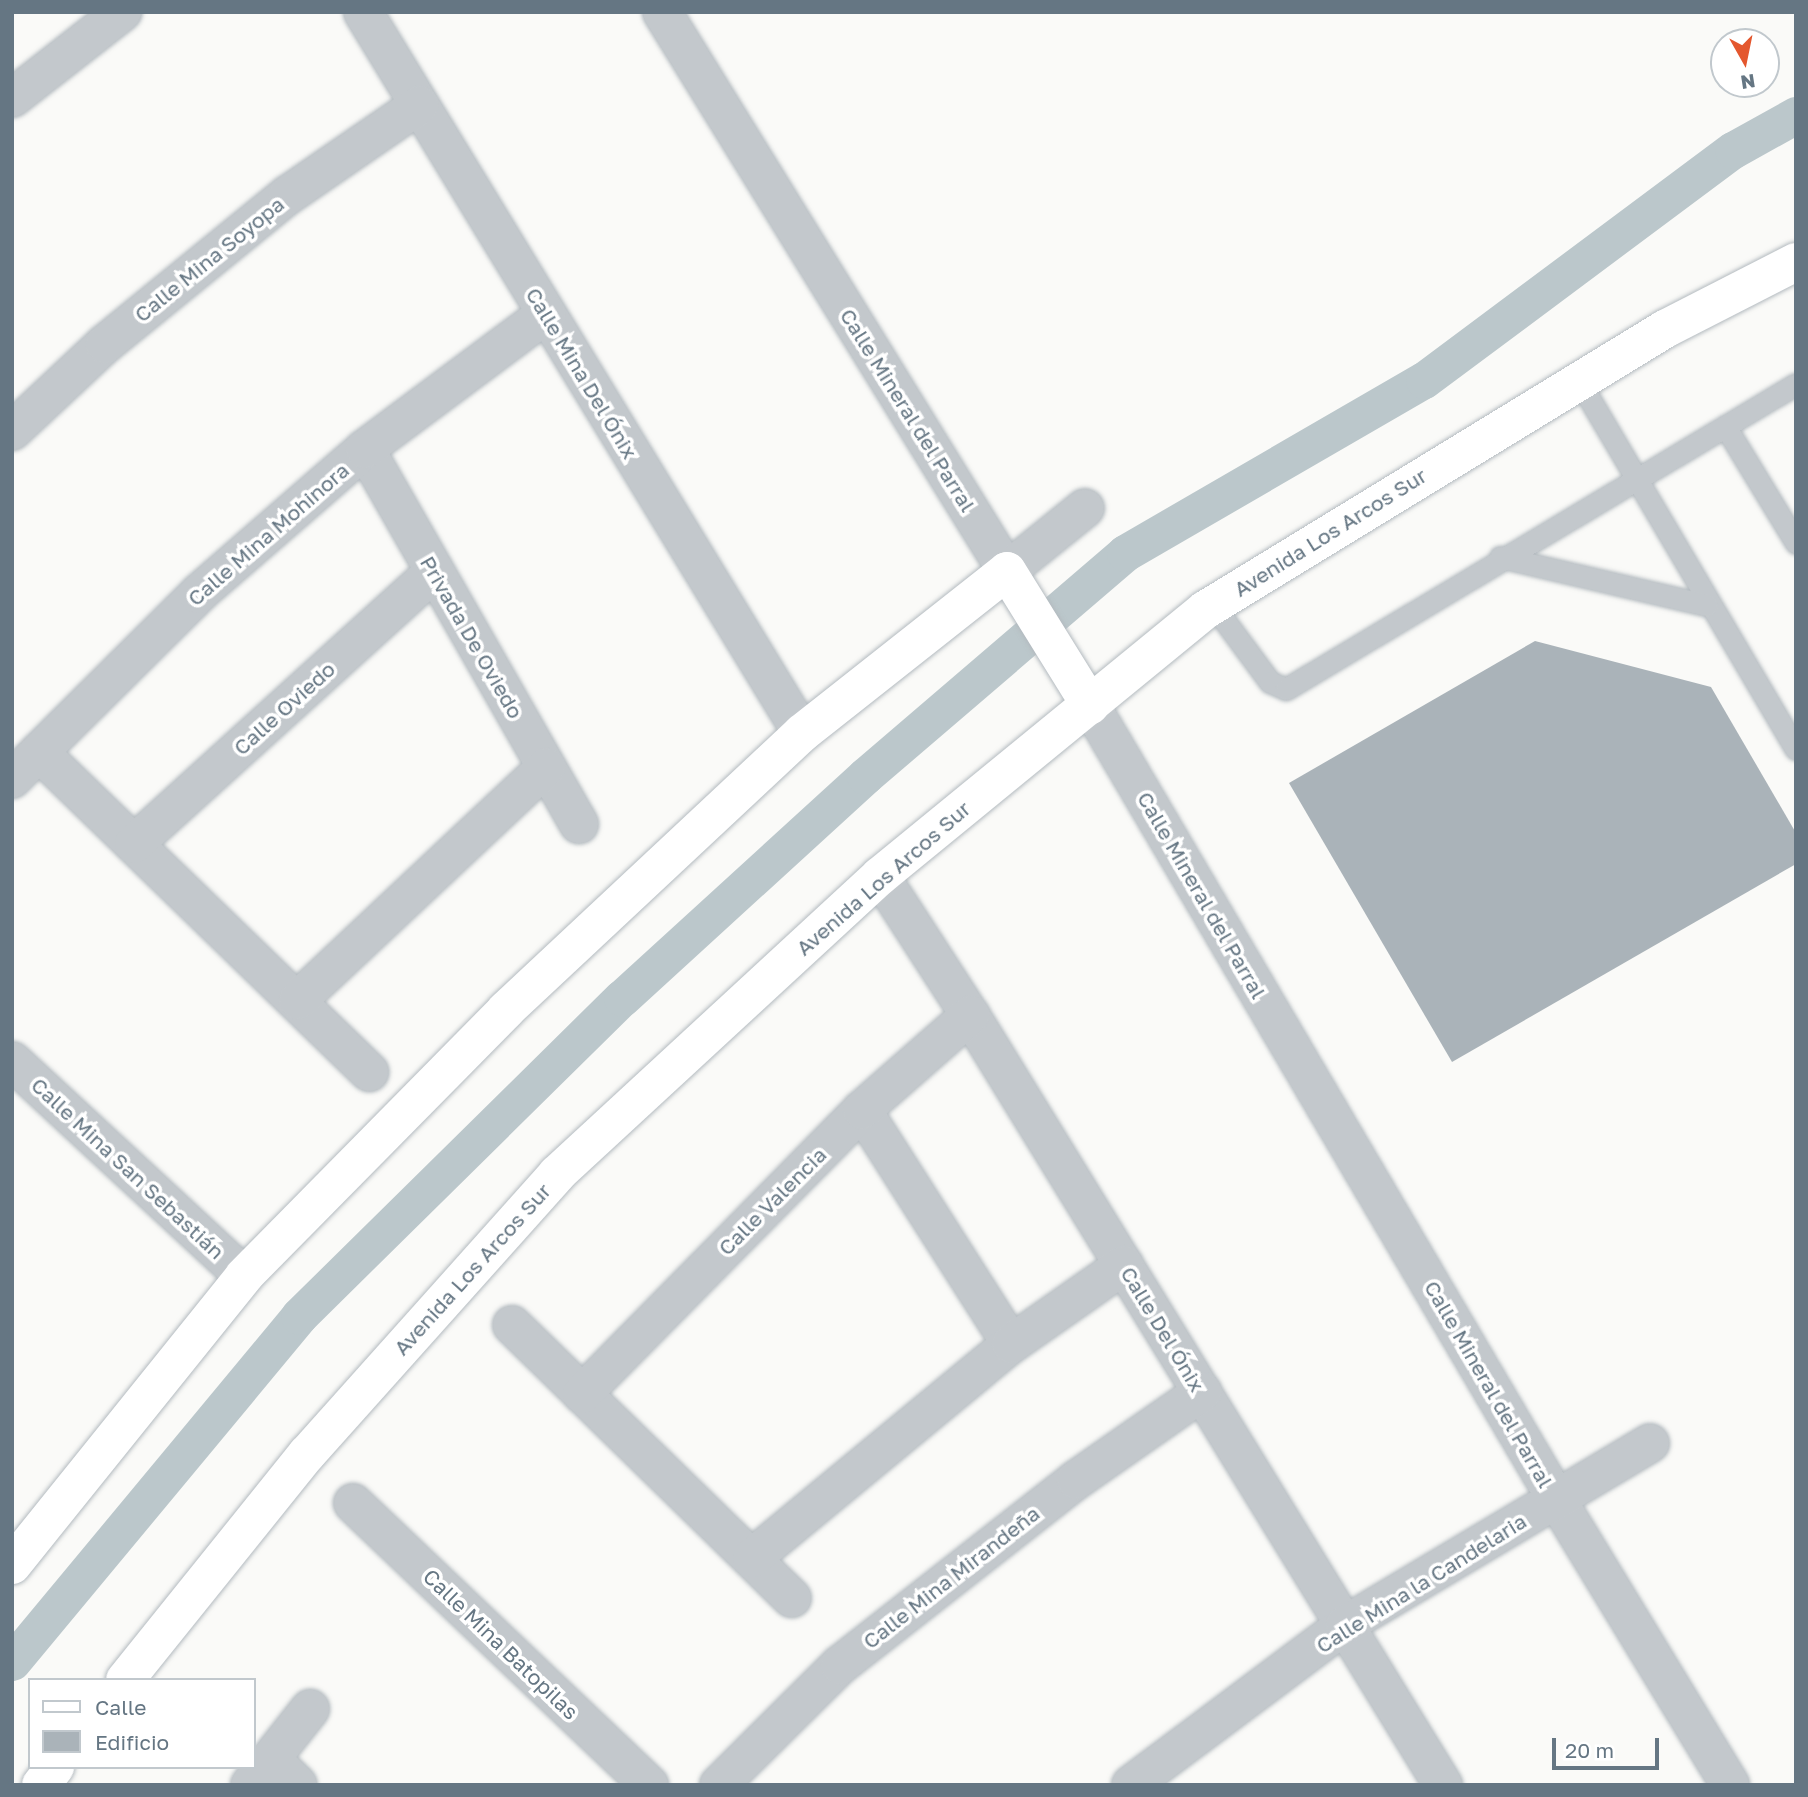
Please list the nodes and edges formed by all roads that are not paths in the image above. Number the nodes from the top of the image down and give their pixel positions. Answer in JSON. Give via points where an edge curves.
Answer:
{"nodes":[{"id":1,"x":122,"y":12,"type":"edge"},
{"id":2,"x":363,"y":12,"type":"edge"},
{"id":3,"x":663,"y":12,"type":"edge"},
{"id":4,"x":12,"y":97,"type":"edge"},
{"id":5,"x":419,"y":105,"type":"junction"},
{"id":6,"x":1796,"y":262,"type":"edge"},
{"id":7,"x":546,"y":314,"type":"junction"},
{"id":8,"x":1579,"y":381,"type":"junction"},
{"id":9,"x":1796,"y":384,"type":"edge"},
{"id":10,"x":1725,"y":425,"type":"junction"},
{"id":11,"x":12,"y":431,"type":"edge"},
{"id":12,"x":365,"y":449,"type":"junction"},
{"id":13,"x":1637,"y":478,"type":"junction"},
{"id":14,"x":1085,"y":508,"type":"dead end"},
{"id":15,"x":1796,"y":544,"type":"edge"},
{"id":16,"x":1500,"y":557,"type":"junction"},
{"id":17,"x":435,"y":571,"type":"junction"},
{"id":18,"x":1016,"y":587,"type":"junction"},
{"id":19,"x":1213,"y":605,"type":"junction"},
{"id":20,"x":1707,"y":605,"type":"junction"},
{"id":21,"x":1090,"y":705,"type":"junction"},
{"id":22,"x":802,"y":733,"type":"junction"},
{"id":23,"x":1796,"y":750,"type":"edge"},
{"id":24,"x":39,"y":752,"type":"junction"},
{"id":25,"x":546,"y":767,"type":"junction"},
{"id":26,"x":12,"y":779,"type":"edge"},
{"id":27,"x":579,"y":824,"type":"dead end"},
{"id":28,"x":134,"y":844,"type":"junction"},
{"id":29,"x":880,"y":876,"type":"junction"},
{"id":30,"x":298,"y":1000,"type":"junction"},
{"id":31,"x":970,"y":1015,"type":"junction"},
{"id":32,"x":12,"y":1061,"type":"edge"},
{"id":33,"x":369,"y":1072,"type":"dead end"},
{"id":34,"x":862,"y":1110,"type":"junction"},
{"id":35,"x":1124,"y":1265,"type":"junction"},
{"id":36,"x":244,"y":1276,"type":"junction"},
{"id":37,"x":512,"y":1325,"type":"dead end"},
{"id":38,"x":1011,"y":1344,"type":"junction"},
{"id":39,"x":1202,"y":1392,"type":"junction"},
{"id":40,"x":582,"y":1394,"type":"junction"},
{"id":41,"x":1650,"y":1443,"type":"dead end"},
{"id":42,"x":1557,"y":1500,"type":"junction"},
{"id":43,"x":353,"y":1503,"type":"dead end"},
{"id":44,"x":752,"y":1558,"type":"junction"},
{"id":45,"x":12,"y":1565,"type":"edge"},
{"id":46,"x":792,"y":1598,"type":"dead end"},
{"id":47,"x":1345,"y":1625,"type":"junction"},
{"id":48,"x":127,"y":1678,"type":"edge"},
{"id":49,"x":310,"y":1709,"type":"dead end"},
{"id":50,"x":53,"y":1769,"type":"edge"},
{"id":51,"x":260,"y":1772,"type":"edge"},
{"id":52,"x":1148,"y":1779,"type":"edge"},
{"id":53,"x":41,"y":1785,"type":"edge"},
{"id":54,"x":298,"y":1785,"type":"edge"},
{"id":55,"x":649,"y":1785,"type":"edge"},
{"id":56,"x":719,"y":1785,"type":"edge"},
{"id":57,"x":1443,"y":1785,"type":"edge"},
{"id":58,"x":1730,"y":1785,"type":"edge"}],
"edges":[{"from":1,"to":4,"type":"street"},
{"from":2,"to":5,"type":"street","name":"Calle Mina Del Ónix"},
{"from":3,"to":18,"type":"street","name":"Calle Mineral del Parral"},
{"from":5,"to":7,"type":"street","name":"Calle Mina Del Ónix"},
{"from":5,"to":11,"type":"street","name":"Calle Mina Soyopa","via":[[288,195],[106,344]]},
{"from":6,"to":8,"type":"street","name":"Avenida Los Arcos Sur","via":[[1665,329]]},
{"from":7,"to":12,"type":"street","name":"Calle Mina Mohinora"},
{"from":7,"to":22,"type":"street","name":"Calle Mina Del Ónix"},
{"from":8,"to":13,"type":"lane"},
{"from":8,"to":19,"type":"street","name":"Avenida Los Arcos Sur"},
{"from":9,"to":10,"type":"lane"},
{"from":10,"to":13,"type":"lane"},
{"from":10,"to":15,"type":"lane"},
{"from":12,"to":17,"type":"street","name":"Privada De Oviedo"},
{"from":12,"to":24,"type":"street","name":"Calle Mina Mohinora","via":[[198,594]]},
{"from":13,"to":16,"type":"lane"},
{"from":13,"to":20,"type":"lane"},
{"from":14,"to":18,"type":"street"},
{"from":16,"to":19,"type":"lane","via":[[1286,689],[1270,682]]},
{"from":16,"to":20,"type":"lane"},
{"from":17,"to":25,"type":"street","name":"Privada De Oviedo"},
{"from":17,"to":28,"type":"street","name":"Calle Oviedo"},
{"from":18,"to":21,"type":"street","name":"Calle Mineral del Parral"},
{"from":18,"to":22,"type":"street"},
{"from":19,"to":21,"type":"street","name":"Avenida Los Arcos Sur"},
{"from":20,"to":23,"type":"lane"},
{"from":21,"to":29,"type":"street","name":"Avenida Los Arcos Sur"},
{"from":21,"to":42,"type":"street","name":"Calle Mineral del Parral"},
{"from":22,"to":36,"type":"street","via":[[506,1010]]},
{"from":24,"to":26,"type":"street","name":"Calle Mina Mohinora"},
{"from":24,"to":28,"type":"street"},
{"from":25,"to":27,"type":"street","name":"Privada De Oviedo"},
{"from":25,"to":30,"type":"street"},
{"from":28,"to":30,"type":"street"},
{"from":29,"to":31,"type":"street","name":"Calle Del Ónix"},
{"from":29,"to":48,"type":"street","name":"Avenida Los Arcos Sur","via":[[557,1174],[307,1454]]},
{"from":30,"to":33,"type":"street"},
{"from":31,"to":34,"type":"street","name":"Calle Valencia"},
{"from":31,"to":35,"type":"street","name":"Calle Del Ónix"},
{"from":32,"to":36,"type":"street","name":"Calle Mina San Sebastián"},
{"from":34,"to":38,"type":"street"},
{"from":34,"to":40,"type":"street","name":"Calle Valencia"},
{"from":35,"to":38,"type":"street"},
{"from":35,"to":39,"type":"street","name":"Calle Del Ónix"},
{"from":36,"to":45,"type":"street"},
{"from":37,"to":40,"type":"street"},
{"from":38,"to":44,"type":"street"},
{"from":39,"to":47,"type":"street","name":"Calle Del Ónix"},
{"from":39,"to":56,"type":"street","name":"Calle Mina Mirandeña","via":[[1076,1480],[840,1665]]},
{"from":40,"to":44,"type":"street"},
{"from":41,"to":42,"type":"street","name":"Calle Mina la Candelaria"},
{"from":42,"to":47,"type":"street","name":"Calle Mina la Candelaria"},
{"from":42,"to":58,"type":"street","name":"Calle Mineral del Parral"},
{"from":43,"to":55,"type":"street","name":"Calle Mina Batopilas"},
{"from":44,"to":46,"type":"street"},
{"from":47,"to":52,"type":"street","name":"Calle Mina la Candelaria"},
{"from":47,"to":57,"type":"street","name":"Calle Del Ónix"},
{"from":49,"to":51,"type":"street"},
{"from":50,"to":53,"type":"street"},
{"from":51,"to":54,"type":"street"}]}
